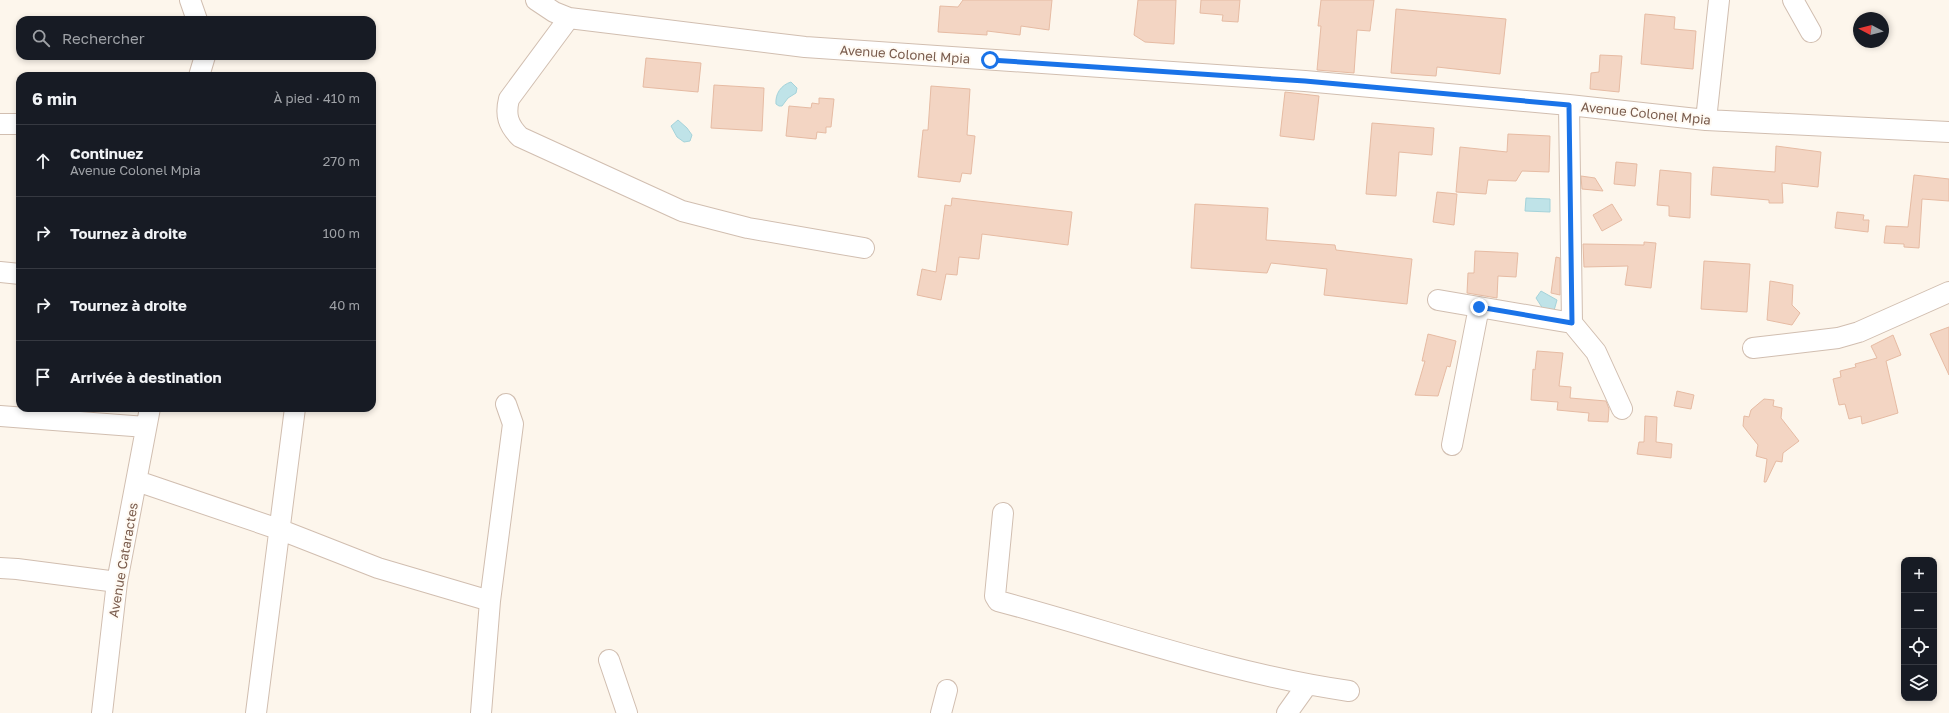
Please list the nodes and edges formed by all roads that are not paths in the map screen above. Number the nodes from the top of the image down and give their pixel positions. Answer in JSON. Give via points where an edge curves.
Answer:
{"nodes":[{"id":1,"x":190,"y":0,"type":"edge"},
{"id":2,"x":536,"y":0,"type":"edge"},
{"id":3,"x":1719,"y":0,"type":"edge"},
{"id":4,"x":1793,"y":0,"type":"edge"},
{"id":5,"x":196,"y":16,"type":"edge"},
{"id":6,"x":568,"y":18,"type":"junction"},
{"id":7,"x":1811,"y":32,"type":"dead end"},
{"id":8,"x":204,"y":60,"type":"edge"},
{"id":9,"x":200,"y":72,"type":"edge"},
{"id":10,"x":1569,"y":105,"type":"junction"},
{"id":11,"x":1706,"y":120,"type":"junction"},
{"id":12,"x":0,"y":124,"type":"edge"},
{"id":13,"x":16,"y":124,"type":"edge"},
{"id":14,"x":1949,"y":132,"type":"edge"},
{"id":15,"x":864,"y":248,"type":"dead end"},
{"id":16,"x":0,"y":272,"type":"edge"},
{"id":17,"x":16,"y":274,"type":"edge"},
{"id":18,"x":1949,"y":292,"type":"edge"},
{"id":19,"x":1438,"y":300,"type":"dead end"},
{"id":20,"x":1479,"y":307,"type":"junction"},
{"id":21,"x":1572,"y":323,"type":"junction"},
{"id":22,"x":1753,"y":348,"type":"dead end"},
{"id":23,"x":506,"y":404,"type":"dead end"},
{"id":24,"x":1622,"y":409,"type":"dead end"},
{"id":25,"x":295,"y":412,"type":"edge"},
{"id":26,"x":0,"y":416,"type":"edge"},
{"id":27,"x":148,"y":418,"type":"edge"},
{"id":28,"x":1452,"y":445,"type":"dead end"},
{"id":29,"x":137,"y":481,"type":"junction"},
{"id":30,"x":1003,"y":513,"type":"dead end"},
{"id":31,"x":281,"y":530,"type":"junction"},
{"id":32,"x":0,"y":568,"type":"edge"},
{"id":33,"x":117,"y":582,"type":"junction"},
{"id":34,"x":490,"y":601,"type":"junction"},
{"id":35,"x":609,"y":660,"type":"dead end"},
{"id":36,"x":1307,"y":685,"type":"junction"},
{"id":37,"x":947,"y":690,"type":"dead end"},
{"id":38,"x":1349,"y":691,"type":"dead end"},
{"id":39,"x":102,"y":713,"type":"edge"},
{"id":40,"x":256,"y":713,"type":"edge"},
{"id":41,"x":481,"y":713,"type":"edge"},
{"id":42,"x":627,"y":713,"type":"edge"},
{"id":43,"x":941,"y":713,"type":"edge"},
{"id":44,"x":1287,"y":713,"type":"edge"}],
"edges":[{"from":1,"to":5,"type":"street"},
{"from":2,"to":6,"type":"street","name":"Avenue Colonel Mpia"},
{"from":3,"to":11,"type":"street"},
{"from":4,"to":7,"type":"street"},
{"from":6,"to":10,"type":"street","name":"Avenue Colonel Mpia","via":[[805,47],[1305,81]]},
{"from":6,"to":15,"type":"street","via":[[509,98],[506,109],[508,120],[520,137],[682,211],[748,228]]},
{"from":8,"to":9,"type":"street"},
{"from":10,"to":11,"type":"street","name":"Avenue Colonel Mpia"},
{"from":10,"to":21,"type":"street"},
{"from":11,"to":14,"type":"street","name":"Avenue Colonel Mpia"},
{"from":12,"to":13,"type":"street"},
{"from":16,"to":17,"type":"street"},
{"from":18,"to":22,"type":"street","via":[[1859,332],[1838,338]]},
{"from":19,"to":20,"type":"street"},
{"from":20,"to":21,"type":"street"},
{"from":20,"to":28,"type":"street"},
{"from":21,"to":24,"type":"street","via":[[1596,352]]},
{"from":23,"to":34,"type":"street","via":[[513,424]]},
{"from":25,"to":31,"type":"street"},
{"from":26,"to":27,"type":"street"},
{"from":27,"to":29,"type":"street","name":"Avenue Cataractes"},
{"from":29,"to":31,"type":"street"},
{"from":29,"to":33,"type":"street","name":"Avenue Cataractes"},
{"from":30,"to":36,"type":"street","via":[[995,596],[998,601],[1182,654]]},
{"from":31,"to":34,"type":"street","via":[[378,568]]},
{"from":31,"to":40,"type":"street"},
{"from":32,"to":33,"type":"street"},
{"from":33,"to":39,"type":"street","name":"Avenue Cataractes"},
{"from":34,"to":41,"type":"street"},
{"from":35,"to":42,"type":"street"},
{"from":36,"to":38,"type":"street"},
{"from":36,"to":44,"type":"street"},
{"from":37,"to":43,"type":"street"}]}
